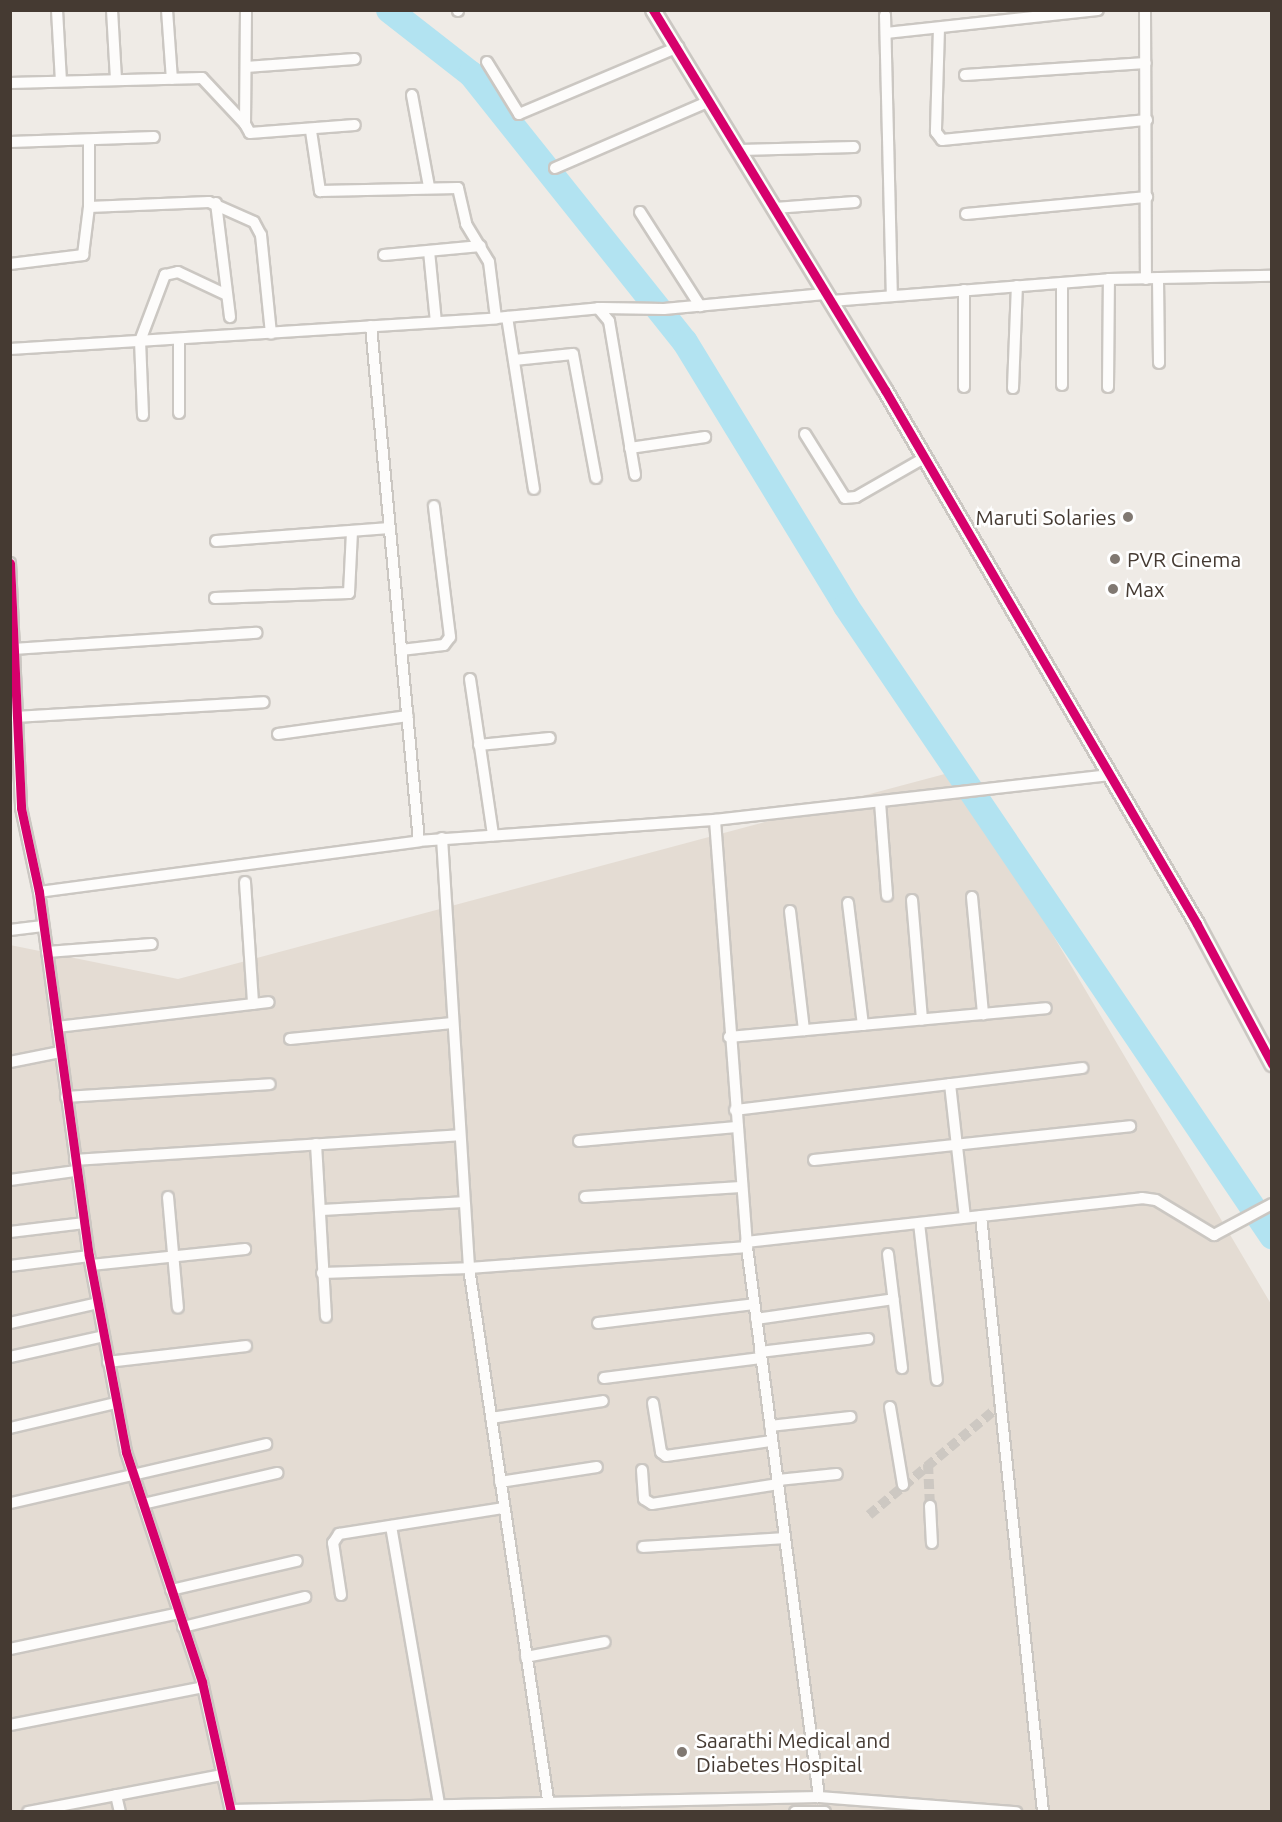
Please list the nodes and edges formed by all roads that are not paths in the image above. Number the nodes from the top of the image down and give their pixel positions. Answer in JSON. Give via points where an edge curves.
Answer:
{"nodes":[{"id":1,"x":57,"y":10,"type":"edge"},
{"id":2,"x":112,"y":10,"type":"edge"},
{"id":3,"x":167,"y":10,"type":"edge"},
{"id":4,"x":246,"y":10,"type":"edge"},
{"id":5,"x":653,"y":10,"type":"edge"},
{"id":6,"x":1098,"y":10,"type":"edge"},
{"id":7,"x":1145,"y":10,"type":"edge"},
{"id":8,"x":885,"y":15,"type":"dead end"},
{"id":9,"x":939,"y":28,"type":"junction"},
{"id":10,"x":885,"y":33,"type":"junction"},
{"id":11,"x":678,"y":47,"type":"junction"},
{"id":12,"x":355,"y":59,"type":"dead end"},
{"id":13,"x":487,"y":62,"type":"dead end"},
{"id":14,"x":1146,"y":63,"type":"junction"},
{"id":15,"x":246,"y":67,"type":"junction"},
{"id":16,"x":965,"y":75,"type":"dead end"},
{"id":17,"x":172,"y":79,"type":"junction"},
{"id":18,"x":116,"y":80,"type":"junction"},
{"id":19,"x":61,"y":81,"type":"junction"},
{"id":20,"x":10,"y":82,"type":"edge"},
{"id":21,"x":412,"y":95,"type":"dead end"},
{"id":22,"x":710,"y":101,"type":"junction"},
{"id":23,"x":1147,"y":120,"type":"junction"},
{"id":24,"x":245,"y":124,"type":"junction"},
{"id":25,"x":355,"y":125,"type":"dead end"},
{"id":26,"x":311,"y":131,"type":"junction"},
{"id":27,"x":154,"y":138,"type":"dead end"},
{"id":28,"x":89,"y":140,"type":"junction"},
{"id":29,"x":10,"y":142,"type":"edge"},
{"id":30,"x":854,"y":147,"type":"dead end"},
{"id":31,"x":740,"y":150,"type":"junction"},
{"id":32,"x":555,"y":168,"type":"dead end"},
{"id":33,"x":429,"y":187,"type":"junction"},
{"id":34,"x":1147,"y":197,"type":"junction"},
{"id":35,"x":855,"y":202,"type":"dead end"},
{"id":36,"x":216,"y":203,"type":"junction"},
{"id":37,"x":89,"y":207,"type":"junction"},
{"id":38,"x":775,"y":208,"type":"junction"},
{"id":39,"x":640,"y":212,"type":"dead end"},
{"id":40,"x":966,"y":214,"type":"dead end"},
{"id":41,"x":481,"y":246,"type":"junction"},
{"id":42,"x":429,"y":251,"type":"junction"},
{"id":43,"x":384,"y":255,"type":"dead end"},
{"id":44,"x":10,"y":264,"type":"edge"},
{"id":45,"x":1272,"y":276,"type":"edge"},
{"id":46,"x":1109,"y":279,"type":"junction"},
{"id":47,"x":1146,"y":279,"type":"junction"},
{"id":48,"x":1158,"y":279,"type":"junction"},
{"id":49,"x":1062,"y":283,"type":"junction"},
{"id":50,"x":1017,"y":286,"type":"junction"},
{"id":51,"x":964,"y":290,"type":"junction"},
{"id":52,"x":227,"y":295,"type":"junction"},
{"id":53,"x":892,"y":296,"type":"junction"},
{"id":54,"x":829,"y":297,"type":"junction"},
{"id":55,"x":700,"y":306,"type":"junction"},
{"id":56,"x":600,"y":308,"type":"junction"},
{"id":57,"x":230,"y":317,"type":"dead end"},
{"id":58,"x":502,"y":318,"type":"junction"},
{"id":59,"x":436,"y":322,"type":"junction"},
{"id":60,"x":371,"y":326,"type":"junction"},
{"id":61,"x":271,"y":333,"type":"junction"},
{"id":62,"x":179,"y":339,"type":"junction"},
{"id":63,"x":140,"y":341,"type":"junction"},
{"id":64,"x":10,"y":349,"type":"edge"},
{"id":65,"x":514,"y":360,"type":"junction"},
{"id":66,"x":1159,"y":363,"type":"dead end"},
{"id":67,"x":1062,"y":385,"type":"dead end"},
{"id":68,"x":964,"y":387,"type":"dead end"},
{"id":69,"x":1108,"y":387,"type":"dead end"},
{"id":70,"x":1013,"y":388,"type":"dead end"},
{"id":71,"x":180,"y":413,"type":"dead end"},
{"id":72,"x":143,"y":416,"type":"dead end"},
{"id":73,"x":805,"y":434,"type":"dead end"},
{"id":74,"x":705,"y":437,"type":"dead end"},
{"id":75,"x":630,"y":448,"type":"junction"},
{"id":76,"x":924,"y":458,"type":"junction"},
{"id":77,"x":635,"y":475,"type":"dead end"},
{"id":78,"x":596,"y":478,"type":"dead end"},
{"id":79,"x":534,"y":489,"type":"dead end"},
{"id":80,"x":434,"y":506,"type":"dead end"},
{"id":81,"x":390,"y":528,"type":"junction"},
{"id":82,"x":352,"y":531,"type":"junction"},
{"id":83,"x":216,"y":542,"type":"dead end"},
{"id":84,"x":10,"y":563,"type":"edge"},
{"id":85,"x":215,"y":598,"type":"dead end"},
{"id":86,"x":256,"y":633,"type":"dead end"},
{"id":87,"x":13,"y":649,"type":"junction"},
{"id":88,"x":401,"y":650,"type":"junction"},
{"id":89,"x":470,"y":679,"type":"dead end"},
{"id":90,"x":264,"y":702,"type":"dead end"},
{"id":91,"x":408,"y":716,"type":"junction"},
{"id":92,"x":15,"y":717,"type":"junction"},
{"id":93,"x":279,"y":734,"type":"dead end"},
{"id":94,"x":550,"y":738,"type":"dead end"},
{"id":95,"x":479,"y":745,"type":"junction"},
{"id":96,"x":15,"y":766,"type":"edge"},
{"id":97,"x":1109,"y":775,"type":"junction"},
{"id":98,"x":880,"y":802,"type":"junction"},
{"id":99,"x":715,"y":820,"type":"junction"},
{"id":100,"x":493,"y":835,"type":"junction"},
{"id":101,"x":442,"y":838,"type":"junction"},
{"id":102,"x":419,"y":841,"type":"junction"},
{"id":103,"x":245,"y":882,"type":"dead end"},
{"id":104,"x":39,"y":892,"type":"junction"},
{"id":105,"x":887,"y":896,"type":"dead end"},
{"id":106,"x":972,"y":897,"type":"dead end"},
{"id":107,"x":912,"y":900,"type":"dead end"},
{"id":108,"x":848,"y":903,"type":"dead end"},
{"id":109,"x":790,"y":911,"type":"dead end"},
{"id":110,"x":43,"y":926,"type":"junction"},
{"id":111,"x":10,"y":930,"type":"edge"},
{"id":112,"x":153,"y":944,"type":"dead end"},
{"id":113,"x":47,"y":952,"type":"junction"},
{"id":114,"x":269,"y":1002,"type":"dead end"},
{"id":115,"x":253,"y":1005,"type":"junction"},
{"id":116,"x":1046,"y":1008,"type":"dead end"},
{"id":117,"x":982,"y":1014,"type":"junction"},
{"id":118,"x":922,"y":1020,"type":"junction"},
{"id":119,"x":452,"y":1023,"type":"junction"},
{"id":120,"x":863,"y":1025,"type":"junction"},
{"id":121,"x":57,"y":1028,"type":"junction"},
{"id":122,"x":804,"y":1030,"type":"junction"},
{"id":123,"x":729,"y":1037,"type":"junction"},
{"id":124,"x":290,"y":1039,"type":"dead end"},
{"id":125,"x":60,"y":1052,"type":"junction"},
{"id":126,"x":10,"y":1062,"type":"edge"},
{"id":127,"x":1272,"y":1064,"type":"edge"},
{"id":128,"x":1082,"y":1068,"type":"dead end"},
{"id":129,"x":270,"y":1084,"type":"dead end"},
{"id":130,"x":950,"y":1084,"type":"junction"},
{"id":131,"x":66,"y":1097,"type":"junction"},
{"id":132,"x":735,"y":1110,"type":"junction"},
{"id":133,"x":736,"y":1126,"type":"junction"},
{"id":134,"x":1130,"y":1126,"type":"dead end"},
{"id":135,"x":458,"y":1135,"type":"junction"},
{"id":136,"x":579,"y":1141,"type":"dead end"},
{"id":137,"x":316,"y":1144,"type":"junction"},
{"id":138,"x":957,"y":1145,"type":"junction"},
{"id":139,"x":814,"y":1160,"type":"dead end"},
{"id":140,"x":76,"y":1165,"type":"junction"},
{"id":141,"x":10,"y":1180,"type":"edge"},
{"id":142,"x":741,"y":1187,"type":"junction"},
{"id":143,"x":168,"y":1197,"type":"dead end"},
{"id":144,"x":585,"y":1197,"type":"dead end"},
{"id":145,"x":464,"y":1202,"type":"junction"},
{"id":146,"x":1272,"y":1204,"type":"edge"},
{"id":147,"x":322,"y":1210,"type":"junction"},
{"id":148,"x":981,"y":1216,"type":"junction"},
{"id":149,"x":966,"y":1217,"type":"junction"},
{"id":150,"x":84,"y":1223,"type":"junction"},
{"id":151,"x":919,"y":1223,"type":"junction"},
{"id":152,"x":10,"y":1232,"type":"edge"},
{"id":153,"x":746,"y":1244,"type":"junction"},
{"id":154,"x":245,"y":1249,"type":"dead end"},
{"id":155,"x":888,"y":1254,"type":"dead end"},
{"id":156,"x":173,"y":1255,"type":"junction"},
{"id":157,"x":90,"y":1260,"type":"junction"},
{"id":158,"x":10,"y":1266,"type":"edge"},
{"id":159,"x":469,"y":1268,"type":"junction"},
{"id":160,"x":322,"y":1273,"type":"junction"},
{"id":161,"x":894,"y":1299,"type":"junction"},
{"id":162,"x":98,"y":1304,"type":"junction"},
{"id":163,"x":754,"y":1304,"type":"junction"},
{"id":164,"x":178,"y":1308,"type":"dead end"},
{"id":165,"x":326,"y":1317,"type":"dead end"},
{"id":166,"x":756,"y":1319,"type":"junction"},
{"id":167,"x":10,"y":1323,"type":"edge"},
{"id":168,"x":598,"y":1323,"type":"dead end"},
{"id":169,"x":104,"y":1336,"type":"junction"},
{"id":170,"x":868,"y":1339,"type":"dead end"},
{"id":171,"x":246,"y":1346,"type":"dead end"},
{"id":172,"x":761,"y":1355,"type":"junction"},
{"id":173,"x":10,"y":1358,"type":"edge"},
{"id":174,"x":108,"y":1362,"type":"junction"},
{"id":175,"x":902,"y":1368,"type":"dead end"},
{"id":176,"x":604,"y":1378,"type":"dead end"},
{"id":177,"x":937,"y":1380,"type":"dead end"},
{"id":178,"x":603,"y":1401,"type":"dead end"},
{"id":179,"x":116,"y":1403,"type":"junction"},
{"id":180,"x":653,"y":1404,"type":"dead end"},
{"id":181,"x":890,"y":1407,"type":"dead end"},
{"id":182,"x":850,"y":1417,"type":"dead end"},
{"id":183,"x":491,"y":1418,"type":"junction"},
{"id":184,"x":770,"y":1426,"type":"junction"},
{"id":185,"x":10,"y":1428,"type":"edge"},
{"id":186,"x":772,"y":1441,"type":"junction"},
{"id":187,"x":266,"y":1444,"type":"dead end"},
{"id":188,"x":597,"y":1467,"type":"dead end"},
{"id":189,"x":642,"y":1470,"type":"dead end"},
{"id":190,"x":277,"y":1473,"type":"dead end"},
{"id":191,"x":837,"y":1474,"type":"dead end"},
{"id":192,"x":132,"y":1476,"type":"junction"},
{"id":193,"x":500,"y":1482,"type":"junction"},
{"id":194,"x":778,"y":1482,"type":"junction"},
{"id":195,"x":903,"y":1485,"type":"dead end"},
{"id":196,"x":11,"y":1503,"type":"edge"},
{"id":197,"x":142,"y":1504,"type":"junction"},
{"id":198,"x":930,"y":1506,"type":"tunnel mouth"},
{"id":199,"x":504,"y":1508,"type":"junction"},
{"id":200,"x":391,"y":1526,"type":"junction"},
{"id":201,"x":785,"y":1538,"type":"junction"},
{"id":202,"x":932,"y":1543,"type":"dead end"},
{"id":203,"x":643,"y":1547,"type":"dead end"},
{"id":204,"x":297,"y":1561,"type":"dead end"},
{"id":205,"x":171,"y":1590,"type":"junction"},
{"id":206,"x":341,"y":1595,"type":"dead end"},
{"id":207,"x":305,"y":1597,"type":"dead end"},
{"id":208,"x":179,"y":1613,"type":"junction"},
{"id":209,"x":183,"y":1627,"type":"junction"},
{"id":210,"x":605,"y":1642,"type":"dead end"},
{"id":211,"x":10,"y":1649,"type":"edge"},
{"id":212,"x":526,"y":1657,"type":"junction"},
{"id":213,"x":203,"y":1687,"type":"junction"},
{"id":214,"x":10,"y":1725,"type":"edge"},
{"id":215,"x":222,"y":1775,"type":"junction"},
{"id":216,"x":116,"y":1795,"type":"junction"},
{"id":217,"x":819,"y":1797,"type":"junction"},
{"id":218,"x":548,"y":1800,"type":"junction"},
{"id":219,"x":439,"y":1803,"type":"junction"},
{"id":220,"x":231,"y":1811,"type":"edge"},
{"id":221,"x":823,"y":1811,"type":"edge"},
{"id":222,"x":28,"y":1812,"type":"edge"},
{"id":223,"x":120,"y":1812,"type":"edge"},
{"id":224,"x":795,"y":1812,"type":"edge"},
{"id":225,"x":1016,"y":1812,"type":"edge"},
{"id":226,"x":1043,"y":1812,"type":"edge"}],
"edges":[{"from":1,"to":19,"type":"street"},
{"from":2,"to":18,"type":"street"},
{"from":3,"to":17,"type":"street"},
{"from":4,"to":15,"type":"street"},
{"from":5,"to":11,"type":"street"},
{"from":6,"to":9,"type":"street"},
{"from":7,"to":14,"type":"street"},
{"from":8,"to":10,"type":"street"},
{"from":9,"to":10,"type":"street"},
{"from":9,"to":23,"type":"street","via":[[936,132],[942,140]]},
{"from":10,"to":53,"type":"street"},
{"from":11,"to":13,"type":"street","via":[[519,114]]},
{"from":11,"to":22,"type":"street"},
{"from":12,"to":15,"type":"street"},
{"from":14,"to":16,"type":"street"},
{"from":14,"to":23,"type":"street"},
{"from":15,"to":24,"type":"street"},
{"from":17,"to":18,"type":"street"},
{"from":17,"to":24,"type":"street","via":[[202,78]]},
{"from":18,"to":19,"type":"street"},
{"from":19,"to":20,"type":"street"},
{"from":21,"to":33,"type":"street"},
{"from":22,"to":31,"type":"street"},
{"from":22,"to":32,"type":"street"},
{"from":23,"to":34,"type":"street"},
{"from":24,"to":26,"type":"street","via":[[255,135]]},
{"from":25,"to":26,"type":"street"},
{"from":26,"to":33,"type":"street","via":[[320,192]]},
{"from":27,"to":28,"type":"street"},
{"from":28,"to":29,"type":"street"},
{"from":28,"to":37,"type":"street"},
{"from":30,"to":31,"type":"street"},
{"from":31,"to":38,"type":"street"},
{"from":33,"to":41,"type":"street","via":[[458,189],[466,224]]},
{"from":34,"to":40,"type":"street"},
{"from":34,"to":47,"type":"street"},
{"from":35,"to":38,"type":"street"},
{"from":36,"to":37,"type":"street"},
{"from":36,"to":52,"type":"street"},
{"from":36,"to":61,"type":"street","via":[[259,227]]},
{"from":37,"to":44,"type":"street","via":[[83,255]]},
{"from":38,"to":54,"type":"street"},
{"from":39,"to":55,"type":"street"},
{"from":41,"to":42,"type":"street"},
{"from":41,"to":58,"type":"street","via":[[489,262]]},
{"from":42,"to":43,"type":"street"},
{"from":42,"to":59,"type":"street"},
{"from":45,"to":48,"type":"street"},
{"from":46,"to":47,"type":"street"},
{"from":46,"to":49,"type":"street"},
{"from":46,"to":69,"type":"street"},
{"from":47,"to":48,"type":"street"},
{"from":48,"to":66,"type":"street"},
{"from":49,"to":50,"type":"street"},
{"from":49,"to":67,"type":"street"},
{"from":50,"to":51,"type":"street"},
{"from":50,"to":70,"type":"street"},
{"from":51,"to":53,"type":"street"},
{"from":51,"to":68,"type":"street"},
{"from":52,"to":57,"type":"street"},
{"from":52,"to":63,"type":"street","via":[[178,273],[165,274]]},
{"from":53,"to":54,"type":"street"},
{"from":54,"to":55,"type":"street"},
{"from":54,"to":76,"type":"street"},
{"from":55,"to":56,"type":"street"},
{"from":56,"to":58,"type":"street"},
{"from":56,"to":75,"type":"street","via":[[609,321]]},
{"from":58,"to":59,"type":"street"},
{"from":58,"to":65,"type":"street"},
{"from":59,"to":60,"type":"street"},
{"from":60,"to":61,"type":"street"},
{"from":60,"to":81,"type":"street"},
{"from":61,"to":62,"type":"street"},
{"from":62,"to":63,"type":"street"},
{"from":62,"to":71,"type":"street"},
{"from":63,"to":64,"type":"street"},
{"from":63,"to":72,"type":"street"},
{"from":65,"to":78,"type":"street","via":[[573,354]]},
{"from":65,"to":79,"type":"street"},
{"from":73,"to":76,"type":"street","via":[[845,498],[856,497]]},
{"from":74,"to":75,"type":"street"},
{"from":75,"to":77,"type":"street"},
{"from":76,"to":97,"type":"street"},
{"from":80,"to":88,"type":"street","via":[[450,637],[444,645]]},
{"from":81,"to":82,"type":"street"},
{"from":81,"to":88,"type":"street"},
{"from":82,"to":83,"type":"street"},
{"from":82,"to":85,"type":"street","via":[[349,593]]},
{"from":84,"to":87,"type":"street"},
{"from":86,"to":87,"type":"street"},
{"from":87,"to":92,"type":"street"},
{"from":88,"to":91,"type":"street"},
{"from":89,"to":95,"type":"street"},
{"from":90,"to":92,"type":"street"},
{"from":91,"to":93,"type":"street"},
{"from":91,"to":102,"type":"street"},
{"from":92,"to":96,"type":"street"},
{"from":94,"to":95,"type":"street"},
{"from":95,"to":100,"type":"street"},
{"from":96,"to":104,"type":"street"},
{"from":97,"to":98,"type":"street"},
{"from":97,"to":127,"type":"street","via":[[1197,924]]},
{"from":98,"to":99,"type":"street"},
{"from":98,"to":105,"type":"street"},
{"from":99,"to":100,"type":"street"},
{"from":99,"to":123,"type":"street"},
{"from":100,"to":101,"type":"street"},
{"from":101,"to":102,"type":"street"},
{"from":101,"to":119,"type":"street"},
{"from":102,"to":104,"type":"street"},
{"from":103,"to":115,"type":"street"},
{"from":104,"to":110,"type":"street"},
{"from":106,"to":117,"type":"street"},
{"from":107,"to":118,"type":"street"},
{"from":108,"to":120,"type":"street"},
{"from":109,"to":122,"type":"street"},
{"from":110,"to":111,"type":"street"},
{"from":110,"to":113,"type":"street"},
{"from":112,"to":113,"type":"street"},
{"from":113,"to":121,"type":"street"},
{"from":114,"to":115,"type":"street"},
{"from":115,"to":121,"type":"street"},
{"from":116,"to":117,"type":"street"},
{"from":117,"to":118,"type":"street"},
{"from":118,"to":120,"type":"street"},
{"from":119,"to":124,"type":"street"},
{"from":119,"to":135,"type":"street"},
{"from":120,"to":122,"type":"street"},
{"from":121,"to":125,"type":"street"},
{"from":122,"to":123,"type":"street"},
{"from":123,"to":132,"type":"street"},
{"from":125,"to":126,"type":"street"},
{"from":125,"to":131,"type":"street"},
{"from":128,"to":130,"type":"street"},
{"from":129,"to":131,"type":"street"},
{"from":130,"to":132,"type":"street"},
{"from":130,"to":138,"type":"street"},
{"from":131,"to":140,"type":"street"},
{"from":132,"to":133,"type":"street"},
{"from":133,"to":136,"type":"street"},
{"from":133,"to":142,"type":"street"},
{"from":134,"to":138,"type":"street"},
{"from":135,"to":137,"type":"street"},
{"from":135,"to":145,"type":"street"},
{"from":137,"to":140,"type":"street"},
{"from":137,"to":147,"type":"street"},
{"from":138,"to":139,"type":"street"},
{"from":138,"to":149,"type":"street"},
{"from":140,"to":141,"type":"street"},
{"from":140,"to":150,"type":"street"},
{"from":142,"to":144,"type":"street"},
{"from":142,"to":153,"type":"street"},
{"from":143,"to":156,"type":"street"},
{"from":145,"to":147,"type":"street"},
{"from":145,"to":159,"type":"street"},
{"from":146,"to":148,"type":"street","via":[[1224,1233],[1206,1232],[1168,1206],[1142,1198]]},
{"from":147,"to":160,"type":"street"},
{"from":148,"to":149,"type":"street"},
{"from":148,"to":226,"type":"street"},
{"from":149,"to":151,"type":"street"},
{"from":150,"to":152,"type":"street"},
{"from":150,"to":157,"type":"street"},
{"from":151,"to":153,"type":"street"},
{"from":151,"to":177,"type":"street"},
{"from":153,"to":159,"type":"street"},
{"from":153,"to":163,"type":"street"},
{"from":154,"to":156,"type":"street"},
{"from":155,"to":161,"type":"street"},
{"from":156,"to":157,"type":"street"},
{"from":156,"to":164,"type":"street"},
{"from":157,"to":158,"type":"street"},
{"from":157,"to":162,"type":"street"},
{"from":159,"to":160,"type":"street"},
{"from":159,"to":183,"type":"street"},
{"from":160,"to":165,"type":"street"},
{"from":161,"to":166,"type":"street"},
{"from":161,"to":175,"type":"street"},
{"from":162,"to":167,"type":"street"},
{"from":162,"to":169,"type":"street"},
{"from":163,"to":166,"type":"street"},
{"from":163,"to":168,"type":"street"},
{"from":166,"to":172,"type":"street"},
{"from":169,"to":173,"type":"street"},
{"from":169,"to":174,"type":"street"},
{"from":170,"to":172,"type":"street"},
{"from":171,"to":174,"type":"street"},
{"from":172,"to":176,"type":"street"},
{"from":172,"to":184,"type":"street"},
{"from":174,"to":179,"type":"street"},
{"from":178,"to":183,"type":"street"},
{"from":179,"to":185,"type":"street"},
{"from":179,"to":192,"type":"street"},
{"from":180,"to":186,"type":"street","via":[[661,1452],[666,1456]]},
{"from":181,"to":195,"type":"street"},
{"from":182,"to":184,"type":"street"},
{"from":183,"to":193,"type":"street"},
{"from":184,"to":186,"type":"street"},
{"from":186,"to":194,"type":"street"},
{"from":187,"to":192,"type":"street"},
{"from":188,"to":193,"type":"street"},
{"from":189,"to":194,"type":"street","via":[[644,1499],[652,1504]]},
{"from":190,"to":197,"type":"street"},
{"from":191,"to":194,"type":"street"},
{"from":192,"to":196,"type":"street"},
{"from":192,"to":197,"type":"street"},
{"from":193,"to":199,"type":"street"},
{"from":194,"to":201,"type":"street"},
{"from":197,"to":205,"type":"street"},
{"from":198,"to":202,"type":"street"},
{"from":199,"to":200,"type":"street"},
{"from":199,"to":212,"type":"street"},
{"from":200,"to":206,"type":"street","via":[[335,1537]]},
{"from":200,"to":219,"type":"street"},
{"from":201,"to":203,"type":"street"},
{"from":201,"to":217,"type":"street"},
{"from":204,"to":205,"type":"street"},
{"from":205,"to":208,"type":"street"},
{"from":207,"to":209,"type":"street"},
{"from":208,"to":209,"type":"street"},
{"from":208,"to":211,"type":"street"},
{"from":209,"to":213,"type":"street"},
{"from":210,"to":212,"type":"street"},
{"from":212,"to":218,"type":"street"},
{"from":213,"to":214,"type":"street"},
{"from":213,"to":215,"type":"street"},
{"from":215,"to":216,"type":"street"},
{"from":215,"to":220,"type":"street"},
{"from":216,"to":222,"type":"street"},
{"from":216,"to":223,"type":"street"},
{"from":217,"to":218,"type":"street"},
{"from":217,"to":225,"type":"street"},
{"from":218,"to":219,"type":"street"},
{"from":219,"to":220,"type":"street"},
{"from":221,"to":224,"type":"street"}]}
